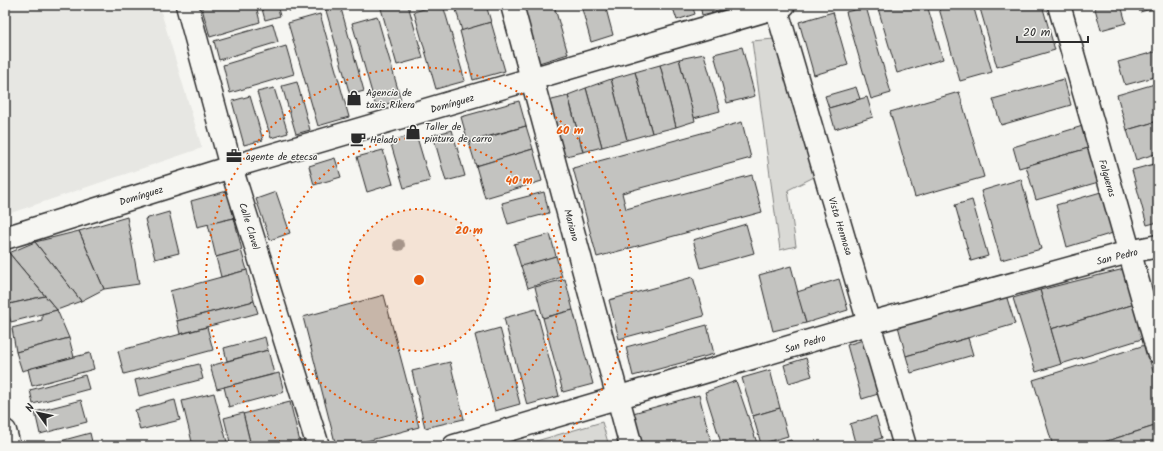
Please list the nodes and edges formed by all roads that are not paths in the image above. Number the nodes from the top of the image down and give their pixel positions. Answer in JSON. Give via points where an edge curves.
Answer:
{"nodes":[{"id":1,"x":187,"y":5,"type":"edge"},
{"id":2,"x":512,"y":5,"type":"edge"},
{"id":3,"x":1059,"y":5,"type":"edge"},
{"id":4,"x":780,"y":6,"type":"edge"},
{"id":5,"x":532,"y":79,"type":"junction"},
{"id":6,"x":231,"y":167,"type":"junction"},
{"id":7,"x":5,"y":238,"type":"edge"},
{"id":8,"x":1158,"y":246,"type":"edge"},
{"id":9,"x":1129,"y":252,"type":"junction"},
{"id":10,"x":870,"y":323,"type":"junction"},
{"id":11,"x":1158,"y":352,"type":"edge"},
{"id":12,"x":619,"y":399,"type":"junction"},
{"id":13,"x":5,"y":431,"type":"edge"},
{"id":14,"x":9,"y":446,"type":"edge"},
{"id":15,"x":318,"y":446,"type":"edge"},
{"id":16,"x":454,"y":446,"type":"edge"},
{"id":17,"x":631,"y":446,"type":"edge"},
{"id":18,"x":905,"y":446,"type":"edge"}],
"edges":[{"from":1,"to":6,"type":"street","name":"Calle Clavel"},
{"from":2,"to":5,"type":"street","name":"Mariano"},
{"from":3,"to":9,"type":"street","name":"Falgueras"},
{"from":4,"to":5,"type":"street","name":"Domínguez"},
{"from":4,"to":10,"type":"street","name":"Vista Hermosa"},
{"from":5,"to":6,"type":"street","name":"Domínguez"},
{"from":5,"to":12,"type":"street","name":"Mariano"},
{"from":6,"to":7,"type":"street","name":"Domínguez"},
{"from":6,"to":15,"type":"street","name":"Calle Clavel"},
{"from":8,"to":9,"type":"street","name":"San Pedro"},
{"from":9,"to":10,"type":"street","name":"San Pedro"},
{"from":9,"to":11,"type":"street","name":"Falgueras"},
{"from":10,"to":12,"type":"street","name":"San Pedro"},
{"from":10,"to":18,"type":"street","name":"Vista Hermosa"},
{"from":12,"to":16,"type":"street","name":"San Pedro"},
{"from":12,"to":17,"type":"street","name":"Mariano"},
{"from":13,"to":14,"type":"street"}]}
